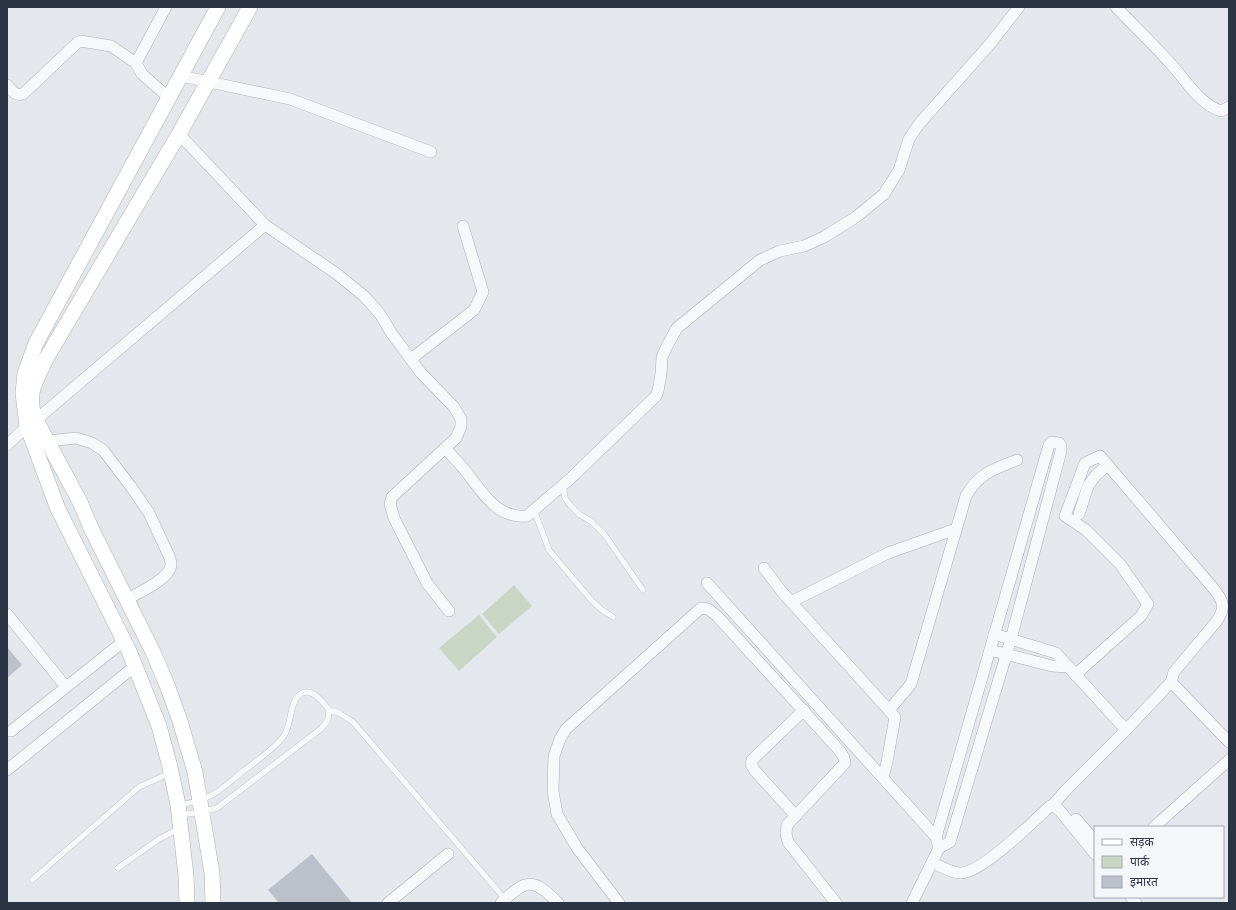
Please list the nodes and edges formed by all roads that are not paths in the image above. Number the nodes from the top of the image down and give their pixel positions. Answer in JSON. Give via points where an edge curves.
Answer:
{"nodes":[{"id":1,"x":166,"y":7,"type":"edge"},
{"id":2,"x":218,"y":7,"type":"edge"},
{"id":3,"x":250,"y":7,"type":"edge"},
{"id":4,"x":1019,"y":7,"type":"edge"},
{"id":5,"x":1116,"y":7,"type":"edge"},
{"id":6,"x":136,"y":63,"type":"junction"},
{"id":7,"x":181,"y":76,"type":"junction"},
{"id":8,"x":210,"y":81,"type":"junction"},
{"id":9,"x":7,"y":85,"type":"edge"},
{"id":10,"x":169,"y":98,"type":"junction"},
{"id":11,"x":1229,"y":107,"type":"edge"},
{"id":12,"x":179,"y":134,"type":"junction"},
{"id":13,"x":431,"y":152,"type":"dead end"},
{"id":14,"x":265,"y":225,"type":"junction"},
{"id":15,"x":463,"y":226,"type":"dead end"},
{"id":16,"x":411,"y":359,"type":"junction"},
{"id":17,"x":32,"y":423,"type":"junction"},
{"id":18,"x":48,"y":441,"type":"junction"},
{"id":19,"x":7,"y":444,"type":"edge"},
{"id":20,"x":445,"y":448,"type":"junction"},
{"id":21,"x":1018,"y":460,"type":"dead end"},
{"id":22,"x":1108,"y":465,"type":"junction"},
{"id":23,"x":563,"y":485,"type":"junction"},
{"id":24,"x":534,"y":510,"type":"junction"},
{"id":25,"x":1079,"y":514,"type":"dead end"},
{"id":26,"x":956,"y":529,"type":"junction"},
{"id":27,"x":764,"y":568,"type":"dead end"},
{"id":28,"x":707,"y":583,"type":"dead end"},
{"id":29,"x":643,"y":590,"type":"dead end"},
{"id":30,"x":127,"y":599,"type":"junction"},
{"id":31,"x":791,"y":602,"type":"junction"},
{"id":32,"x":449,"y":611,"type":"dead end"},
{"id":33,"x":7,"y":614,"type":"edge"},
{"id":34,"x":614,"y":617,"type":"dead end"},
{"id":35,"x":994,"y":634,"type":"junction"},
{"id":36,"x":1011,"y":639,"type":"junction"},
{"id":37,"x":124,"y":641,"type":"junction"},
{"id":38,"x":990,"y":650,"type":"junction"},
{"id":39,"x":1007,"y":654,"type":"junction"},
{"id":40,"x":135,"y":666,"type":"junction"},
{"id":41,"x":1067,"y":667,"type":"junction"},
{"id":42,"x":1075,"y":676,"type":"junction"},
{"id":43,"x":1171,"y":682,"type":"junction"},
{"id":44,"x":66,"y":687,"type":"junction"},
{"id":45,"x":329,"y":710,"type":"junction"},
{"id":46,"x":804,"y":710,"type":"junction"},
{"id":47,"x":889,"y":710,"type":"junction"},
{"id":48,"x":1126,"y":730,"type":"junction"},
{"id":49,"x":11,"y":731,"type":"dead end"},
{"id":50,"x":1229,"y":742,"type":"edge"},
{"id":51,"x":1229,"y":760,"type":"edge"},
{"id":52,"x":7,"y":770,"type":"edge"},
{"id":53,"x":171,"y":773,"type":"junction"},
{"id":54,"x":882,"y":776,"type":"junction"},
{"id":55,"x":1056,"y":802,"type":"junction"},
{"id":56,"x":202,"y":806,"type":"junction"},
{"id":57,"x":179,"y":816,"type":"junction"},
{"id":58,"x":796,"y":816,"type":"junction"},
{"id":59,"x":1155,"y":826,"type":"edge"},
{"id":60,"x":936,"y":837,"type":"junction"},
{"id":61,"x":1094,"y":840,"type":"edge"},
{"id":62,"x":939,"y":848,"type":"junction"},
{"id":63,"x":1094,"y":853,"type":"edge"},
{"id":64,"x":448,"y":854,"type":"dead end"},
{"id":65,"x":932,"y":862,"type":"junction"},
{"id":66,"x":118,"y":868,"type":"dead end"},
{"id":67,"x":32,"y":880,"type":"dead end"},
{"id":68,"x":503,"y":901,"type":"edge"},
{"id":69,"x":187,"y":903,"type":"edge"},
{"id":70,"x":213,"y":903,"type":"edge"},
{"id":71,"x":388,"y":903,"type":"edge"},
{"id":72,"x":558,"y":903,"type":"edge"},
{"id":73,"x":619,"y":903,"type":"edge"},
{"id":74,"x":836,"y":903,"type":"edge"},
{"id":75,"x":912,"y":903,"type":"edge"}],
"edges":[{"from":1,"to":6,"type":"street"},
{"from":2,"to":7,"type":"street"},
{"from":3,"to":8,"type":"street"},
{"from":4,"to":23,"type":"street","via":[[919,124],[909,138],[899,170],[884,194],[856,217],[824,237],[760,260],[677,328],[662,357],[656,396]]},
{"from":5,"to":11,"type":"street","via":[[1203,100],[1221,111]]},
{"from":6,"to":9,"type":"street","via":[[111,46],[81,41],[24,94],[15,94]]},
{"from":6,"to":10,"type":"street","via":[[142,74]]},
{"from":7,"to":8,"type":"street"},
{"from":7,"to":10,"type":"street"},
{"from":8,"to":12,"type":"street"},
{"from":8,"to":13,"type":"street","via":[[290,99]]},
{"from":10,"to":17,"type":"street","via":[[36,343],[25,373],[23,393]]},
{"from":12,"to":14,"type":"street"},
{"from":12,"to":17,"type":"street","via":[[47,357],[31,391]]},
{"from":14,"to":16,"type":"street","via":[[337,274],[364,296],[380,314]]},
{"from":14,"to":17,"type":"street"},
{"from":15,"to":16,"type":"street","via":[[483,292],[474,310]]},
{"from":16,"to":20,"type":"street","via":[[454,407],[461,419],[461,427],[456,438]]},
{"from":17,"to":18,"type":"street"},
{"from":17,"to":19,"type":"street"},
{"from":17,"to":37,"type":"street","via":[[58,509]]},
{"from":18,"to":30,"type":"street"},
{"from":18,"to":30,"type":"street","via":[[76,438],[103,450],[149,513],[171,565],[167,574],[159,581]]},
{"from":20,"to":24,"type":"street","via":[[497,508],[508,515],[519,517],[527,516]]},
{"from":20,"to":32,"type":"street","via":[[392,497],[390,504],[394,518],[427,583]]},
{"from":21,"to":26,"type":"street","via":[[990,471],[972,485]]},
{"from":22,"to":25,"type":"street","via":[[1088,486]]},
{"from":22,"to":42,"type":"street","via":[[1100,456],[1085,463],[1065,516],[1086,530],[1120,564],[1148,604],[1141,616]]},
{"from":22,"to":43,"type":"street","via":[[1223,601],[1220,616],[1174,672]]},
{"from":23,"to":24,"type":"street"},
{"from":23,"to":29,"type":"lane","via":[[565,498],[570,506],[604,534]]},
{"from":24,"to":34,"type":"lane","via":[[549,550],[592,601]]},
{"from":26,"to":31,"type":"street","via":[[888,553]]},
{"from":26,"to":47,"type":"street","via":[[911,684]]},
{"from":27,"to":31,"type":"street"},
{"from":28,"to":54,"type":"street"},
{"from":30,"to":56,"type":"street","via":[[167,685],[195,772]]},
{"from":31,"to":47,"type":"street"},
{"from":33,"to":44,"type":"street"},
{"from":35,"to":36,"type":"street"},
{"from":35,"to":36,"type":"street","via":[[1049,445],[1052,442],[1059,442],[1060,451]]},
{"from":35,"to":38,"type":"street"},
{"from":36,"to":39,"type":"street"},
{"from":36,"to":41,"type":"street","via":[[1056,653]]},
{"from":37,"to":40,"type":"street"},
{"from":37,"to":44,"type":"street"},
{"from":38,"to":39,"type":"street"},
{"from":38,"to":60,"type":"street"},
{"from":39,"to":41,"type":"street","via":[[1052,666]]},
{"from":39,"to":62,"type":"street","via":[[950,842]]},
{"from":40,"to":52,"type":"street"},
{"from":40,"to":53,"type":"street","via":[[159,726]]},
{"from":41,"to":42,"type":"street"},
{"from":42,"to":48,"type":"street"},
{"from":43,"to":48,"type":"street"},
{"from":43,"to":50,"type":"street"},
{"from":44,"to":49,"type":"street"},
{"from":45,"to":56,"type":"lane","via":[[328,720],[322,728],[218,808]]},
{"from":45,"to":56,"type":"lane","via":[[316,695],[310,693],[298,697],[284,736]]},
{"from":45,"to":68,"type":"lane","via":[[353,722]]},
{"from":46,"to":58,"type":"street","via":[[840,751],[845,763]]},
{"from":46,"to":58,"type":"street","via":[[752,760],[751,764]]},
{"from":46,"to":73,"type":"street","via":[[718,616],[708,609],[701,608],[566,729],[554,756],[553,791],[557,814],[577,848]]},
{"from":47,"to":54,"type":"street","via":[[895,717]]},
{"from":48,"to":55,"type":"street"},
{"from":51,"to":59,"type":"street"},
{"from":53,"to":57,"type":"street"},
{"from":53,"to":67,"type":"lane","via":[[139,787]]},
{"from":54,"to":60,"type":"street"},
{"from":55,"to":61,"type":"street"},
{"from":55,"to":63,"type":"street","via":[[1060,811]]},
{"from":55,"to":65,"type":"street","via":[[980,866],[957,873]]},
{"from":56,"to":57,"type":"lane"},
{"from":56,"to":57,"type":"lane"},
{"from":56,"to":70,"type":"street","via":[[212,873]]},
{"from":57,"to":66,"type":"lane","via":[[159,839]]},
{"from":57,"to":69,"type":"street"},
{"from":58,"to":74,"type":"street","via":[[787,825],[788,842]]},
{"from":60,"to":62,"type":"street"},
{"from":62,"to":65,"type":"street"},
{"from":64,"to":71,"type":"street"},
{"from":65,"to":75,"type":"street"},
{"from":68,"to":72,"type":"street","via":[[521,886],[531,883],[548,893]]}]}
